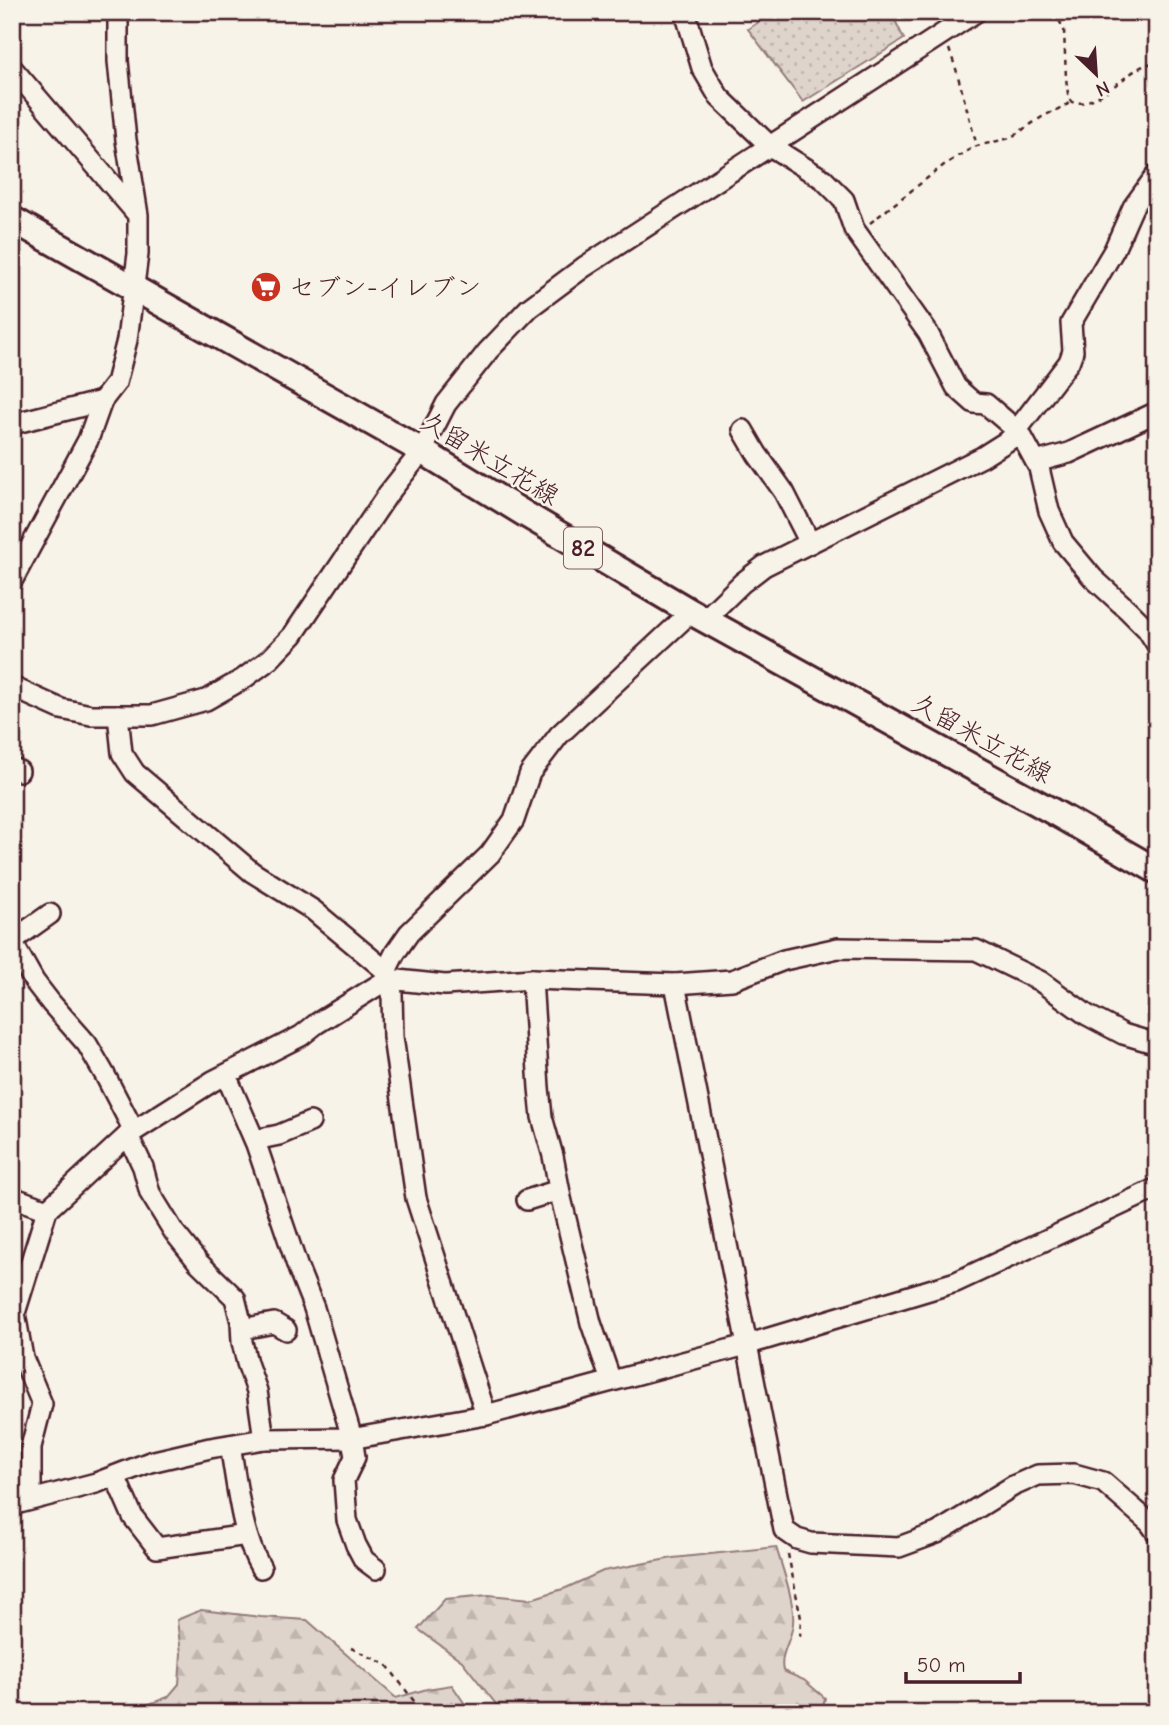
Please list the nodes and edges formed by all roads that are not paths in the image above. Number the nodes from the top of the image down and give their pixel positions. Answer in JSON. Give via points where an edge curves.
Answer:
{"nodes":[{"id":1,"x":118,"y":12,"type":"edge"},
{"id":2,"x":685,"y":12,"type":"edge"},
{"id":3,"x":976,"y":12,"type":"edge"},
{"id":4,"x":12,"y":68,"type":"edge"},
{"id":5,"x":770,"y":146,"type":"junction"},
{"id":6,"x":1157,"y":174,"type":"edge"},
{"id":7,"x":138,"y":215,"type":"junction"},
{"id":8,"x":12,"y":219,"type":"edge"},
{"id":9,"x":135,"y":287,"type":"junction"},
{"id":10,"x":102,"y":401,"type":"junction"},
{"id":11,"x":1157,"y":412,"type":"edge"},
{"id":12,"x":12,"y":424,"type":"edge"},
{"id":13,"x":743,"y":430,"type":"dead end"},
{"id":14,"x":1018,"y":431,"type":"junction"},
{"id":15,"x":422,"y":451,"type":"junction"},
{"id":16,"x":1036,"y":462,"type":"junction"},
{"id":17,"x":810,"y":543,"type":"junction"},
{"id":18,"x":12,"y":581,"type":"edge"},
{"id":19,"x":698,"y":616,"type":"junction"},
{"id":20,"x":1157,"y":645,"type":"edge"},
{"id":21,"x":12,"y":687,"type":"edge"},
{"id":22,"x":118,"y":715,"type":"junction"},
{"id":23,"x":1157,"y":871,"type":"edge"},
{"id":24,"x":50,"y":914,"type":"dead end"},
{"id":25,"x":12,"y":942,"type":"edge"},
{"id":26,"x":387,"y":975,"type":"junction"},
{"id":27,"x":532,"y":979,"type":"junction"},
{"id":28,"x":675,"y":984,"type":"junction"},
{"id":29,"x":1157,"y":1044,"type":"edge"},
{"id":30,"x":226,"y":1074,"type":"junction"},
{"id":31,"x":310,"y":1122,"type":"dead end"},
{"id":32,"x":131,"y":1133,"type":"junction"},
{"id":33,"x":255,"y":1140,"type":"junction"},
{"id":34,"x":1157,"y":1188,"type":"edge"},
{"id":35,"x":559,"y":1190,"type":"junction"},
{"id":36,"x":12,"y":1197,"type":"edge"},
{"id":37,"x":527,"y":1200,"type":"dead end"},
{"id":38,"x":47,"y":1210,"type":"junction"},
{"id":39,"x":242,"y":1329,"type":"junction"},
{"id":40,"x":286,"y":1331,"type":"dead end"},
{"id":41,"x":746,"y":1345,"type":"junction"},
{"id":42,"x":611,"y":1381,"type":"junction"},
{"id":43,"x":486,"y":1415,"type":"junction"},
{"id":44,"x":352,"y":1438,"type":"junction"},
{"id":45,"x":264,"y":1439,"type":"junction"},
{"id":46,"x":230,"y":1445,"type":"junction"},
{"id":47,"x":115,"y":1476,"type":"junction"},
{"id":48,"x":21,"y":1502,"type":"edge"},
{"id":49,"x":1157,"y":1533,"type":"edge"},
{"id":50,"x":247,"y":1535,"type":"junction"},
{"id":51,"x":261,"y":1568,"type":"dead end"},
{"id":52,"x":376,"y":1569,"type":"dead end"}],
"edges":[{"from":1,"to":7,"type":"street","via":[[120,74]]},
{"from":2,"to":5,"type":"street","via":[[702,68],[719,97]]},
{"from":3,"to":5,"type":"street"},
{"from":4,"to":7,"type":"street"},
{"from":5,"to":14,"type":"street","via":[[823,179],[844,200],[856,232],[928,333],[956,387]]},
{"from":5,"to":15,"type":"street","via":[[529,308],[446,404]]},
{"from":6,"to":14,"type":"street","via":[[1133,206],[1114,250],[1071,323],[1069,362]]},
{"from":7,"to":9,"type":"street"},
{"from":8,"to":9,"type":"main road","name":"久留米立花線","number":"82"},
{"from":9,"to":10,"type":"street","via":[[116,383]]},
{"from":9,"to":15,"type":"main road","name":"久留米立花線","number":"82"},
{"from":10,"to":12,"type":"street"},
{"from":10,"to":18,"type":"street","via":[[88,440]]},
{"from":11,"to":16,"type":"street","via":[[1069,453]]},
{"from":13,"to":17,"type":"street","via":[[785,492]]},
{"from":14,"to":16,"type":"street"},
{"from":14,"to":17,"type":"street","via":[[982,457]]},
{"from":15,"to":19,"type":"main road","name":"久留米立花線","number":"82"},
{"from":15,"to":22,"type":"street","via":[[293,635],[270,659],[206,700],[152,716]]},
{"from":16,"to":20,"type":"street","via":[[1063,542]]},
{"from":17,"to":19,"type":"street","via":[[764,566]]},
{"from":19,"to":23,"type":"main road","name":"久留米立花線","number":"82"},
{"from":19,"to":26,"type":"street","via":[[559,735],[530,773],[514,820],[490,854],[409,933]]},
{"from":21,"to":22,"type":"street","via":[[61,709]]},
{"from":22,"to":26,"type":"street","via":[[122,753],[135,773],[252,872],[313,910]]},
{"from":24,"to":25,"type":"street"},
{"from":25,"to":32,"type":"street","via":[[34,981],[87,1044]]},
{"from":26,"to":27,"type":"street","via":[[445,985]]},
{"from":26,"to":30,"type":"street","via":[[301,1036]]},
{"from":26,"to":43,"type":"street","via":[[416,1198]]},
{"from":27,"to":28,"type":"street"},
{"from":27,"to":35,"type":"street","via":[[541,1108]]},
{"from":28,"to":29,"type":"street","via":[[732,980],[784,960],[838,948],[976,950],[1040,981],[1123,1034]]},
{"from":28,"to":41,"type":"street"},
{"from":30,"to":32,"type":"street"},
{"from":30,"to":33,"type":"street"},
{"from":31,"to":33,"type":"street"},
{"from":32,"to":38,"type":"street"},
{"from":32,"to":39,"type":"street","via":[[150,1193],[198,1262],[235,1298]]},
{"from":33,"to":44,"type":"street","via":[[314,1308]]},
{"from":34,"to":41,"type":"street","via":[[956,1282]]},
{"from":35,"to":37,"type":"street"},
{"from":35,"to":42,"type":"street","via":[[591,1323]]},
{"from":36,"to":38,"type":"street"},
{"from":38,"to":48,"type":"street","via":[[15,1313],[23,1358],[42,1404]]},
{"from":39,"to":40,"type":"street","via":[[274,1324]]},
{"from":39,"to":45,"type":"street"},
{"from":41,"to":42,"type":"street"},
{"from":41,"to":49,"type":"street","via":[[783,1530],[797,1539],[899,1547],[937,1533],[1038,1475],[1074,1474],[1103,1482]]},
{"from":42,"to":43,"type":"street"},
{"from":43,"to":44,"type":"street"},
{"from":44,"to":45,"type":"street"},
{"from":44,"to":52,"type":"street","via":[[355,1457],[344,1480],[347,1520],[364,1560]]},
{"from":45,"to":46,"type":"street"},
{"from":46,"to":47,"type":"street","via":[[150,1462]]},
{"from":46,"to":50,"type":"street"},
{"from":47,"to":48,"type":"street"},
{"from":47,"to":50,"type":"street","via":[[132,1517],[157,1548]]},
{"from":50,"to":51,"type":"street"}]}
